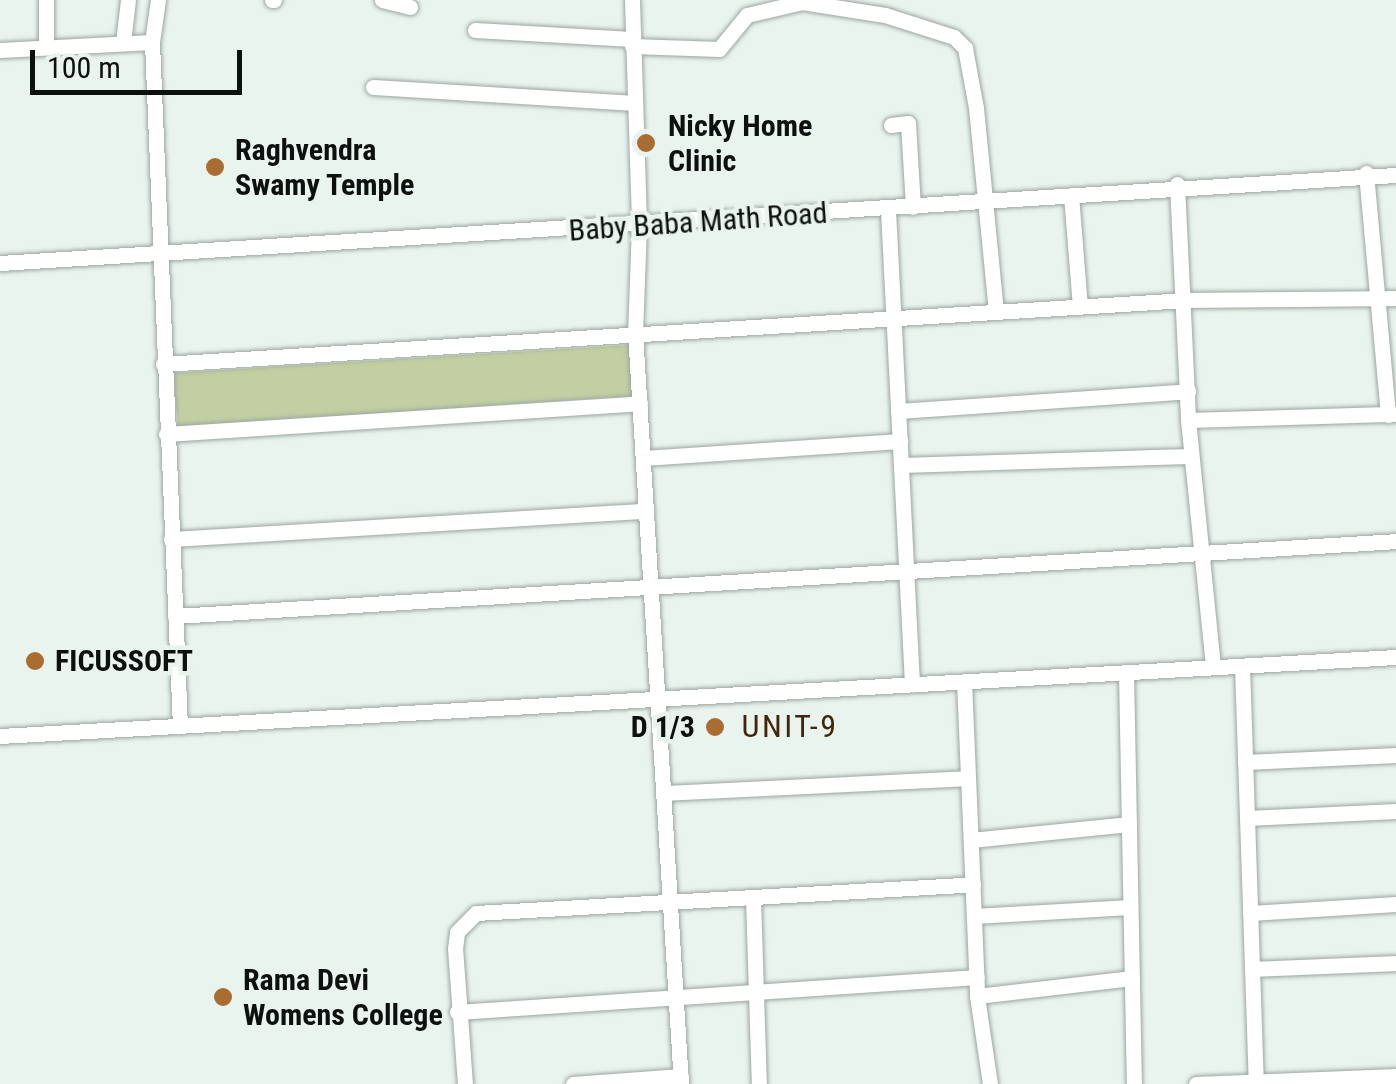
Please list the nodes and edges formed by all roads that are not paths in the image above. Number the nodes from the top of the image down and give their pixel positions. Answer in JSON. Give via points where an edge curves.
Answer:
{"nodes":[{"id":1,"x":46,"y":0,"type":"edge"},
{"id":2,"x":128,"y":0,"type":"edge"},
{"id":3,"x":158,"y":0,"type":"edge"},
{"id":4,"x":382,"y":0,"type":"edge"},
{"id":5,"x":632,"y":0,"type":"edge"},
{"id":6,"x":410,"y":7,"type":"dead end"},
{"id":7,"x":475,"y":30,"type":"dead end"},
{"id":8,"x":152,"y":42,"type":"junction"},
{"id":9,"x":124,"y":43,"type":"junction"},
{"id":10,"x":632,"y":43,"type":"junction"},
{"id":11,"x":46,"y":47,"type":"junction"},
{"id":12,"x":0,"y":50,"type":"edge"},
{"id":13,"x":373,"y":87,"type":"dead end"},
{"id":14,"x":632,"y":103,"type":"junction"},
{"id":15,"x":891,"y":125,"type":"dead end"},
{"id":16,"x":1366,"y":173,"type":"junction"},
{"id":17,"x":1396,"y":175,"type":"edge"},
{"id":18,"x":1177,"y":184,"type":"junction"},
{"id":19,"x":1071,"y":195,"type":"junction"},
{"id":20,"x":987,"y":200,"type":"junction"},
{"id":21,"x":913,"y":207,"type":"junction"},
{"id":22,"x":888,"y":210,"type":"junction"},
{"id":23,"x":640,"y":225,"type":"junction"},
{"id":24,"x":158,"y":254,"type":"junction"},
{"id":25,"x":0,"y":263,"type":"edge"},
{"id":26,"x":1376,"y":298,"type":"junction"},
{"id":27,"x":1396,"y":298,"type":"edge"},
{"id":28,"x":1186,"y":300,"type":"junction"},
{"id":29,"x":1080,"y":306,"type":"junction"},
{"id":30,"x":996,"y":312,"type":"junction"},
{"id":31,"x":893,"y":318,"type":"junction"},
{"id":32,"x":635,"y":332,"type":"junction"},
{"id":33,"x":163,"y":364,"type":"junction"},
{"id":34,"x":1188,"y":391,"type":"junction"},
{"id":35,"x":640,"y":403,"type":"junction"},
{"id":36,"x":898,"y":411,"type":"junction"},
{"id":37,"x":1392,"y":414,"type":"edge"},
{"id":38,"x":1188,"y":420,"type":"junction"},
{"id":39,"x":166,"y":434,"type":"junction"},
{"id":40,"x":900,"y":441,"type":"junction"},
{"id":41,"x":1191,"y":456,"type":"junction"},
{"id":42,"x":643,"y":458,"type":"junction"},
{"id":43,"x":901,"y":465,"type":"junction"},
{"id":44,"x":646,"y":510,"type":"junction"},
{"id":45,"x":171,"y":540,"type":"junction"},
{"id":46,"x":1396,"y":541,"type":"edge"},
{"id":47,"x":1200,"y":553,"type":"junction"},
{"id":48,"x":906,"y":571,"type":"junction"},
{"id":49,"x":651,"y":584,"type":"junction"},
{"id":50,"x":175,"y":616,"type":"junction"},
{"id":51,"x":1396,"y":657,"type":"edge"},
{"id":52,"x":1242,"y":666,"type":"junction"},
{"id":53,"x":1212,"y":667,"type":"junction"},
{"id":54,"x":1126,"y":672,"type":"junction"},
{"id":55,"x":964,"y":681,"type":"junction"},
{"id":56,"x":912,"y":684,"type":"junction"},
{"id":57,"x":658,"y":699,"type":"junction"},
{"id":58,"x":180,"y":726,"type":"junction"},
{"id":59,"x":0,"y":736,"type":"edge"},
{"id":60,"x":1396,"y":755,"type":"edge"},
{"id":61,"x":1245,"y":762,"type":"junction"},
{"id":62,"x":968,"y":778,"type":"junction"},
{"id":63,"x":664,"y":793,"type":"junction"},
{"id":64,"x":1396,"y":812,"type":"edge"},
{"id":65,"x":1247,"y":818,"type":"junction"},
{"id":66,"x":1129,"y":824,"type":"junction"},
{"id":67,"x":971,"y":840,"type":"junction"},
{"id":68,"x":973,"y":884,"type":"junction"},
{"id":69,"x":753,"y":898,"type":"junction"},
{"id":70,"x":670,"y":902,"type":"junction"},
{"id":71,"x":1396,"y":904,"type":"edge"},
{"id":72,"x":1130,"y":906,"type":"junction"},
{"id":73,"x":1250,"y":913,"type":"junction"},
{"id":74,"x":974,"y":916,"type":"junction"},
{"id":75,"x":1396,"y":963,"type":"edge"},
{"id":76,"x":1252,"y":969,"type":"junction"},
{"id":77,"x":977,"y":977,"type":"junction"},
{"id":78,"x":1132,"y":978,"type":"junction"},
{"id":79,"x":756,"y":991,"type":"junction"},
{"id":80,"x":676,"y":996,"type":"junction"},
{"id":81,"x":978,"y":996,"type":"junction"},
{"id":82,"x":457,"y":1012,"type":"junction"},
{"id":83,"x":1396,"y":1076,"type":"edge"},
{"id":84,"x":681,"y":1080,"type":"edge"},
{"id":85,"x":1256,"y":1083,"type":"edge"},
{"id":86,"x":465,"y":1084,"type":"edge"},
{"id":87,"x":572,"y":1084,"type":"edge"},
{"id":88,"x":759,"y":1084,"type":"edge"},
{"id":89,"x":990,"y":1084,"type":"edge"},
{"id":90,"x":1134,"y":1084,"type":"edge"},
{"id":91,"x":1196,"y":1084,"type":"edge"}],
"edges":[{"from":1,"to":11,"type":"street"},
{"from":2,"to":9,"type":"street"},
{"from":3,"to":8,"type":"street"},
{"from":4,"to":6,"type":"street"},
{"from":5,"to":10,"type":"street"},
{"from":7,"to":10,"type":"street"},
{"from":8,"to":9,"type":"street"},
{"from":8,"to":24,"type":"street"},
{"from":9,"to":11,"type":"street"},
{"from":10,"to":14,"type":"street"},
{"from":10,"to":20,"type":"street","via":[[719,49],[747,15],[802,2],[885,15],[954,37],[970,72]]},
{"from":11,"to":12,"type":"street"},
{"from":13,"to":14,"type":"street"},
{"from":14,"to":23,"type":"street"},
{"from":15,"to":21,"type":"street","via":[[908,123]]},
{"from":16,"to":17,"type":"street","name":"Baby Baba Math Road"},
{"from":16,"to":18,"type":"street","name":"Baby Baba Math Road"},
{"from":16,"to":26,"type":"street"},
{"from":18,"to":19,"type":"street","name":"Baby Baba Math Road"},
{"from":18,"to":28,"type":"street"},
{"from":19,"to":20,"type":"street","name":"Baby Baba Math Road"},
{"from":19,"to":29,"type":"street"},
{"from":20,"to":21,"type":"street","name":"Baby Baba Math Road"},
{"from":20,"to":30,"type":"street"},
{"from":21,"to":22,"type":"street","name":"Baby Baba Math Road"},
{"from":22,"to":23,"type":"street","name":"Baby Baba Math Road"},
{"from":22,"to":31,"type":"street"},
{"from":23,"to":24,"type":"street","name":"Baby Baba Math Road"},
{"from":23,"to":32,"type":"street"},
{"from":24,"to":25,"type":"street","name":"Baby Baba Math Road"},
{"from":24,"to":33,"type":"street"},
{"from":26,"to":27,"type":"street"},
{"from":26,"to":28,"type":"street"},
{"from":26,"to":37,"type":"street"},
{"from":28,"to":29,"type":"street"},
{"from":28,"to":34,"type":"street"},
{"from":29,"to":30,"type":"street"},
{"from":30,"to":31,"type":"street"},
{"from":31,"to":32,"type":"street"},
{"from":31,"to":36,"type":"street"},
{"from":32,"to":33,"type":"street"},
{"from":32,"to":35,"type":"street"},
{"from":33,"to":39,"type":"street"},
{"from":34,"to":36,"type":"street"},
{"from":34,"to":38,"type":"street"},
{"from":35,"to":39,"type":"street"},
{"from":35,"to":42,"type":"street"},
{"from":36,"to":40,"type":"street"},
{"from":37,"to":38,"type":"street"},
{"from":38,"to":41,"type":"street"},
{"from":39,"to":45,"type":"street"},
{"from":40,"to":42,"type":"street"},
{"from":40,"to":43,"type":"street"},
{"from":41,"to":43,"type":"street"},
{"from":41,"to":47,"type":"street"},
{"from":42,"to":44,"type":"street"},
{"from":43,"to":48,"type":"street"},
{"from":44,"to":45,"type":"street"},
{"from":44,"to":49,"type":"street"},
{"from":45,"to":50,"type":"street"},
{"from":46,"to":47,"type":"street"},
{"from":47,"to":48,"type":"street"},
{"from":47,"to":53,"type":"street"},
{"from":48,"to":49,"type":"street"},
{"from":48,"to":56,"type":"street"},
{"from":49,"to":50,"type":"street"},
{"from":49,"to":57,"type":"street"},
{"from":50,"to":58,"type":"street"},
{"from":51,"to":52,"type":"street"},
{"from":52,"to":53,"type":"street"},
{"from":52,"to":61,"type":"street"},
{"from":53,"to":54,"type":"street"},
{"from":54,"to":55,"type":"street"},
{"from":54,"to":66,"type":"street"},
{"from":55,"to":56,"type":"street"},
{"from":55,"to":62,"type":"street"},
{"from":56,"to":57,"type":"street"},
{"from":57,"to":58,"type":"street"},
{"from":57,"to":63,"type":"street"},
{"from":58,"to":59,"type":"street"},
{"from":60,"to":61,"type":"street"},
{"from":61,"to":65,"type":"street"},
{"from":62,"to":63,"type":"street"},
{"from":62,"to":67,"type":"street"},
{"from":63,"to":70,"type":"street"},
{"from":64,"to":65,"type":"street"},
{"from":65,"to":73,"type":"street"},
{"from":66,"to":67,"type":"street"},
{"from":66,"to":72,"type":"street"},
{"from":67,"to":68,"type":"street"},
{"from":68,"to":69,"type":"street"},
{"from":68,"to":74,"type":"street"},
{"from":69,"to":70,"type":"street"},
{"from":69,"to":79,"type":"street"},
{"from":70,"to":80,"type":"street"},
{"from":70,"to":82,"type":"street","via":[[476,914],[457,932]]},
{"from":71,"to":73,"type":"street"},
{"from":72,"to":74,"type":"street"},
{"from":72,"to":78,"type":"street"},
{"from":73,"to":76,"type":"street"},
{"from":74,"to":77,"type":"street"},
{"from":75,"to":76,"type":"street"},
{"from":76,"to":85,"type":"street"},
{"from":77,"to":79,"type":"street"},
{"from":77,"to":81,"type":"street"},
{"from":78,"to":81,"type":"street"},
{"from":78,"to":90,"type":"street"},
{"from":79,"to":80,"type":"street"},
{"from":79,"to":88,"type":"street"},
{"from":80,"to":82,"type":"street"},
{"from":80,"to":84,"type":"street"},
{"from":81,"to":89,"type":"street"},
{"from":82,"to":86,"type":"street"},
{"from":83,"to":85,"type":"street"},
{"from":84,"to":87,"type":"street"},
{"from":85,"to":91,"type":"street"}]}
